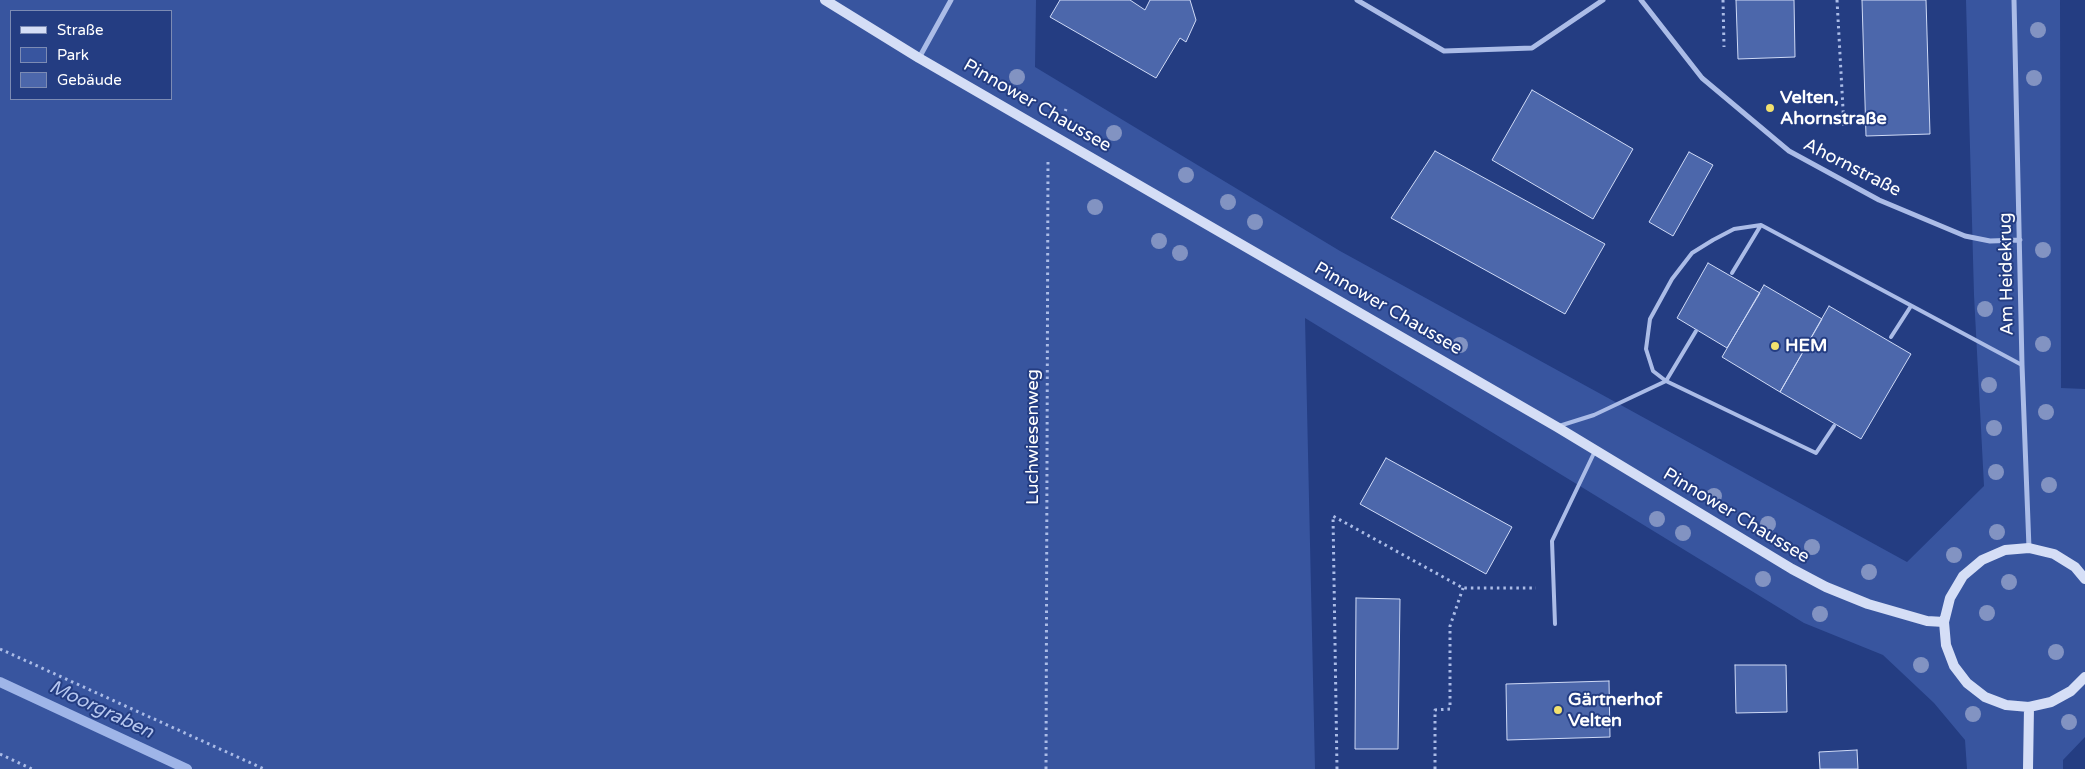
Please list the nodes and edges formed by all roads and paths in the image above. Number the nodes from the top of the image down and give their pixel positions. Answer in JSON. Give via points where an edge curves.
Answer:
{"nodes":[{"id":1,"x":825,"y":0,"type":"edge"},
{"id":2,"x":951,"y":0,"type":"edge"},
{"id":3,"x":1356,"y":0,"type":"edge"},
{"id":4,"x":1604,"y":0,"type":"edge"},
{"id":5,"x":1640,"y":0,"type":"edge"},
{"id":6,"x":1724,"y":0,"type":"edge"},
{"id":7,"x":1837,"y":0,"type":"edge"},
{"id":8,"x":2014,"y":0,"type":"edge"},
{"id":9,"x":1724,"y":47,"type":"dead end"},
{"id":10,"x":920,"y":58,"type":"junction"},
{"id":11,"x":1066,"y":108,"type":"dead end"},
{"id":12,"x":1844,"y":127,"type":"dead end"},
{"id":13,"x":1055,"y":135,"type":"junction"},
{"id":14,"x":1761,"y":225,"type":"junction"},
{"id":15,"x":2020,"y":240,"type":"junction"},
{"id":16,"x":1732,"y":272,"type":"dead end"},
{"id":17,"x":1911,"y":306,"type":"junction"},
{"id":18,"x":1696,"y":331,"type":"dead end"},
{"id":19,"x":1891,"y":337,"type":"dead end"},
{"id":20,"x":2022,"y":365,"type":"junction"},
{"id":21,"x":1666,"y":381,"type":"junction"},
{"id":22,"x":1834,"y":426,"type":"dead end"},
{"id":23,"x":1557,"y":427,"type":"junction"},
{"id":24,"x":1595,"y":451,"type":"junction"},
{"id":25,"x":2029,"y":548,"type":"junction"},
{"id":26,"x":2085,"y":578,"type":"edge"},
{"id":27,"x":1554,"y":587,"type":"junction"},
{"id":28,"x":1463,"y":588,"type":"junction"},
{"id":29,"x":1944,"y":622,"type":"junction"},
{"id":30,"x":1555,"y":624,"type":"dead end"},
{"id":31,"x":0,"y":649,"type":"edge"},
{"id":32,"x":2085,"y":677,"type":"edge"},
{"id":33,"x":2029,"y":707,"type":"junction"},
{"id":34,"x":0,"y":754,"type":"edge"},
{"id":35,"x":32,"y":769,"type":"edge"},
{"id":36,"x":264,"y":769,"type":"edge"},
{"id":37,"x":1046,"y":769,"type":"edge"},
{"id":38,"x":1337,"y":769,"type":"edge"},
{"id":39,"x":1435,"y":769,"type":"edge"},
{"id":40,"x":2028,"y":769,"type":"edge"}],
"edges":[{"from":1,"to":10,"type":"main road","name":"Pinnower Chaussee"},
{"from":2,"to":10,"type":"street"},
{"from":3,"to":4,"type":"street","via":[[1444,51],[1532,48]]},
{"from":5,"to":15,"type":"street","name":"Ahornstraße","via":[[1702,78],[1790,151],[1879,200],[1965,236],[1990,241]]},
{"from":6,"to":9,"type":"path"},
{"from":7,"to":12,"type":"path"},
{"from":8,"to":15,"type":"street","name":"Am Heidekrug"},
{"from":10,"to":13,"type":"main road","name":"Pinnower Chaussee"},
{"from":11,"to":13,"type":"path","name":"Luchwiesenweg"},
{"from":13,"to":23,"type":"main road","name":"Pinnower Chaussee"},
{"from":13,"to":37,"type":"path","name":"Luchwiesenweg","via":[[1048,153]]},
{"from":14,"to":16,"type":"lane"},
{"from":14,"to":17,"type":"lane"},
{"from":14,"to":21,"type":"lane","via":[[1734,229],[1713,240],[1692,253],[1672,279],[1650,319],[1646,349],[1654,371]]},
{"from":15,"to":20,"type":"street","name":"Am Heidekrug"},
{"from":17,"to":19,"type":"lane"},
{"from":17,"to":20,"type":"lane"},
{"from":18,"to":21,"type":"lane"},
{"from":20,"to":25,"type":"street","name":"Am Heidekrug"},
{"from":21,"to":22,"type":"lane","via":[[1816,453]]},
{"from":21,"to":23,"type":"lane","via":[[1594,415]]},
{"from":23,"to":24,"type":"main road","name":"Pinnower Chaussee"},
{"from":24,"to":27,"type":"lane","via":[[1552,541]]},
{"from":24,"to":29,"type":"main road","name":"Pinnower Chaussee","via":[[1826,587],[1904,615]]},
{"from":25,"to":26,"type":"main road","via":[[2054,554]]},
{"from":25,"to":29,"type":"main road","via":[[2005,550],[1982,560],[1963,576],[1950,598]]},
{"from":27,"to":28,"type":"path"},
{"from":27,"to":30,"type":"lane"},
{"from":28,"to":38,"type":"path","via":[[1333,516]]},
{"from":28,"to":39,"type":"path","via":[[1450,626],[1450,709],[1435,710]]},
{"from":29,"to":33,"type":"main road","via":[[1946,644],[1954,666],[1968,684],[1992,700]]},
{"from":31,"to":36,"type":"path"},
{"from":32,"to":33,"type":"main road","via":[[2071,691],[2052,702]]},
{"from":33,"to":40,"type":"main road"},
{"from":34,"to":35,"type":"path"}]}
